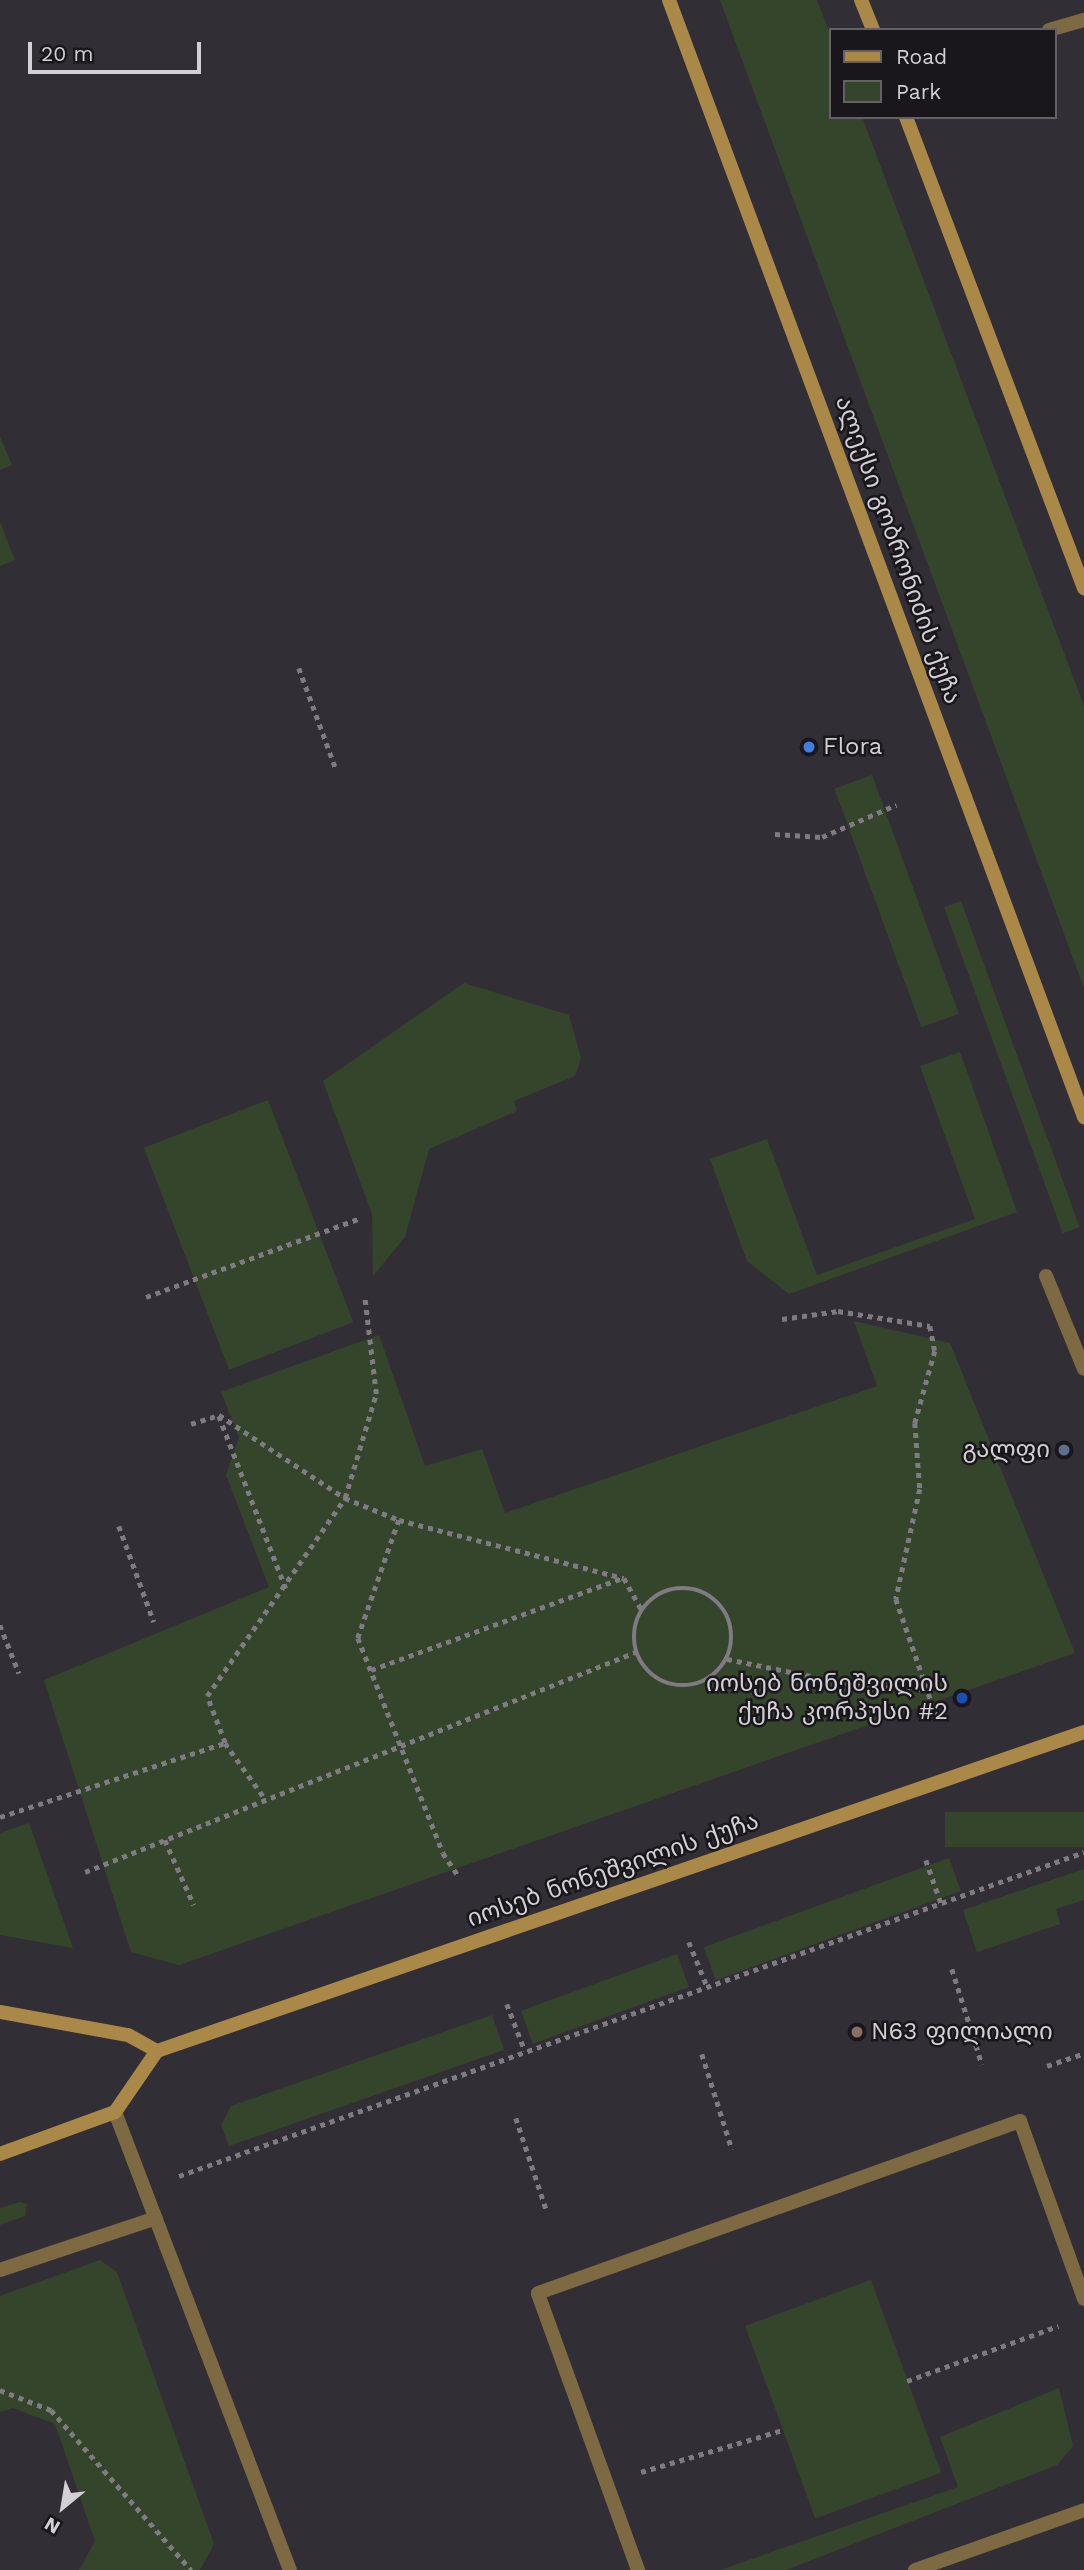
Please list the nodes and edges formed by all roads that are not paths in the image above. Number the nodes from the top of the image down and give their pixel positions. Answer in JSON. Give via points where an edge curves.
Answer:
{"nodes":[{"id":1,"x":669,"y":0,"type":"edge"},
{"id":2,"x":861,"y":0,"type":"edge"},
{"id":3,"x":1084,"y":20,"type":"edge"},
{"id":4,"x":872,"y":28,"type":"edge"},
{"id":5,"x":1056,"y":28,"type":"edge"},
{"id":6,"x":907,"y":119,"type":"edge"},
{"id":7,"x":1084,"y":588,"type":"edge"},
{"id":8,"x":1084,"y":1117,"type":"edge"},
{"id":9,"x":1046,"y":1276,"type":"dead end"},
{"id":10,"x":1084,"y":1369,"type":"edge"},
{"id":11,"x":1084,"y":1732,"type":"edge"},
{"id":12,"x":0,"y":2012,"type":"edge"},
{"id":13,"x":157,"y":2050,"type":"junction"},
{"id":14,"x":115,"y":2112,"type":"junction"},
{"id":15,"x":0,"y":2154,"type":"edge"},
{"id":16,"x":156,"y":2218,"type":"junction"},
{"id":17,"x":0,"y":2270,"type":"edge"},
{"id":18,"x":1084,"y":2299,"type":"edge"},
{"id":19,"x":1084,"y":2510,"type":"edge"},
{"id":20,"x":290,"y":2570,"type":"edge"},
{"id":21,"x":638,"y":2570,"type":"edge"},
{"id":22,"x":915,"y":2570,"type":"edge"}],
"edges":[{"from":1,"to":8,"type":"main road","name":"ალექსი გობრონიძის ქუჩა"},
{"from":2,"to":4,"type":"main road"},
{"from":3,"to":5,"type":"street"},
{"from":6,"to":7,"type":"main road"},
{"from":9,"to":10,"type":"street"},
{"from":11,"to":13,"type":"main road","name":"იოსებ ნონეშვილის ქუჩა"},
{"from":12,"to":13,"type":"main road","via":[[128,2035]]},
{"from":13,"to":14,"type":"main road"},
{"from":14,"to":15,"type":"main road"},
{"from":14,"to":16,"type":"street"},
{"from":16,"to":17,"type":"street"},
{"from":16,"to":20,"type":"street"},
{"from":18,"to":21,"type":"street","via":[[1020,2121],[538,2293]]},
{"from":19,"to":22,"type":"street"}]}
